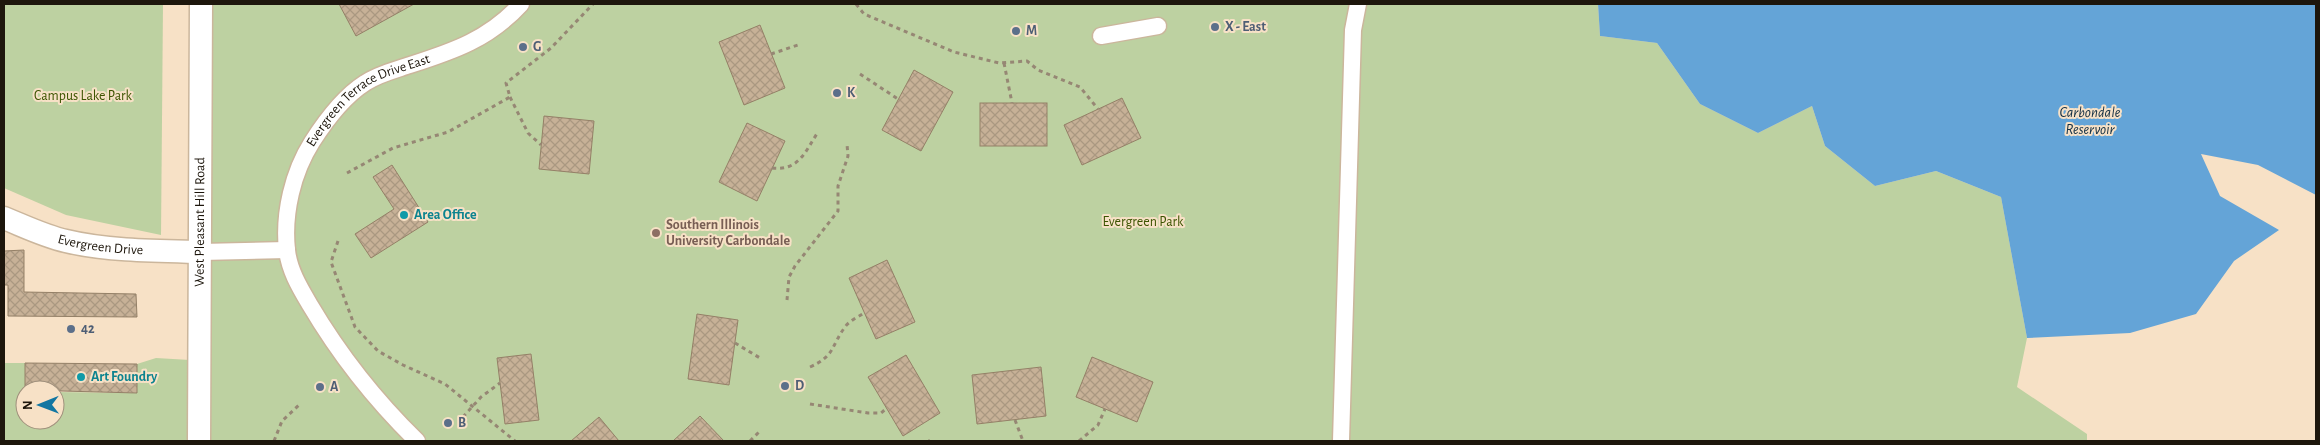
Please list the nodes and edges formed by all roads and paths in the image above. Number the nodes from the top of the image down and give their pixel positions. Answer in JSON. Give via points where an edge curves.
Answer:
{"nodes":[{"id":1,"x":201,"y":4,"type":"edge"},
{"id":2,"x":593,"y":4,"type":"edge"},
{"id":3,"x":856,"y":4,"type":"edge"},
{"id":4,"x":1358,"y":4,"type":"edge"},
{"id":5,"x":515,"y":6,"type":"edge"},
{"id":6,"x":1158,"y":26,"type":"dead end"},
{"id":7,"x":1101,"y":36,"type":"dead end"},
{"id":8,"x":801,"y":44,"type":"dead end"},
{"id":9,"x":771,"y":54,"type":"dead end"},
{"id":10,"x":1004,"y":63,"type":"junction"},
{"id":11,"x":860,"y":74,"type":"dead end"},
{"id":12,"x":510,"y":97,"type":"junction"},
{"id":13,"x":898,"y":99,"type":"dead end"},
{"id":14,"x":1012,"y":103,"type":"dead end"},
{"id":15,"x":1098,"y":109,"type":"dead end"},
{"id":16,"x":818,"y":132,"type":"dead end"},
{"id":17,"x":541,"y":144,"type":"dead end"},
{"id":18,"x":846,"y":144,"type":"dead end"},
{"id":19,"x":772,"y":168,"type":"dead end"},
{"id":20,"x":347,"y":173,"type":"dead end"},
{"id":21,"x":4,"y":218,"type":"edge"},
{"id":22,"x":338,"y":241,"type":"dead end"},
{"id":23,"x":287,"y":250,"type":"junction"},
{"id":24,"x":201,"y":252,"type":"junction"},
{"id":25,"x":787,"y":300,"type":"dead end"},
{"id":26,"x":864,"y":313,"type":"dead end"},
{"id":27,"x":734,"y":344,"type":"dead end"},
{"id":28,"x":760,"y":358,"type":"dead end"},
{"id":29,"x":810,"y":367,"type":"dead end"},
{"id":30,"x":500,"y":383,"type":"dead end"},
{"id":31,"x":301,"y":403,"type":"dead end"},
{"id":32,"x":810,"y":404,"type":"dead end"},
{"id":33,"x":473,"y":406,"type":"junction"},
{"id":34,"x":886,"y":408,"type":"dead end"},
{"id":35,"x":1105,"y":409,"type":"dead end"},
{"id":36,"x":463,"y":417,"type":"dead end"},
{"id":37,"x":1015,"y":420,"type":"dead end"},
{"id":38,"x":760,"y":431,"type":"dead end"},
{"id":39,"x":199,"y":441,"type":"edge"},
{"id":40,"x":274,"y":441,"type":"edge"},
{"id":41,"x":417,"y":441,"type":"edge"},
{"id":42,"x":515,"y":441,"type":"edge"},
{"id":43,"x":750,"y":441,"type":"edge"},
{"id":44,"x":1023,"y":441,"type":"edge"},
{"id":45,"x":1079,"y":441,"type":"edge"},
{"id":46,"x":1341,"y":441,"type":"edge"}],
"edges":[{"from":1,"to":24,"type":"street","name":"West Pleasant Hill Road"},
{"from":2,"to":12,"type":"path","via":[[551,48],[506,83]]},
{"from":3,"to":10,"type":"path","via":[[864,14],[954,52]]},
{"from":4,"to":46,"type":"street","via":[[1353,30]]},
{"from":5,"to":23,"type":"street","name":"Evergreen Terrace Drive East","via":[[487,34],[459,49],[366,82],[343,100],[298,166],[288,208]]},
{"from":6,"to":7,"type":"street"},
{"from":8,"to":9,"type":"path"},
{"from":10,"to":14,"type":"path"},
{"from":10,"to":15,"type":"path","via":[[1027,61],[1038,70],[1067,80],[1080,87]]},
{"from":11,"to":13,"type":"path"},
{"from":12,"to":17,"type":"path","via":[[528,133]]},
{"from":12,"to":20,"type":"path","via":[[448,132],[393,148]]},
{"from":16,"to":19,"type":"path","via":[[795,165],[784,169]]},
{"from":18,"to":25,"type":"path","via":[[848,156],[838,186],[838,212],[795,266],[789,277]]},
{"from":21,"to":24,"type":"street","name":"Evergreen Drive","via":[[48,236],[76,243]]},
{"from":22,"to":33,"type":"path","via":[[331,262],[355,328],[378,351],[445,384]]},
{"from":23,"to":24,"type":"street"},
{"from":23,"to":41,"type":"street","name":"Evergreen Terrace Drive East","via":[[294,277],[326,333],[353,369]]},
{"from":24,"to":39,"type":"street","name":"West Pleasant Hill Road"},
{"from":26,"to":29,"type":"path","via":[[846,325],[831,354]]},
{"from":27,"to":28,"type":"path"},
{"from":30,"to":33,"type":"path"},
{"from":31,"to":40,"type":"path","via":[[282,420]]},
{"from":32,"to":34,"type":"path","via":[[868,413],[881,413]]},
{"from":33,"to":36,"type":"path"},
{"from":33,"to":42,"type":"path"},
{"from":35,"to":45,"type":"path","via":[[1098,425]]},
{"from":37,"to":44,"type":"path"},
{"from":38,"to":43,"type":"path"}]}
